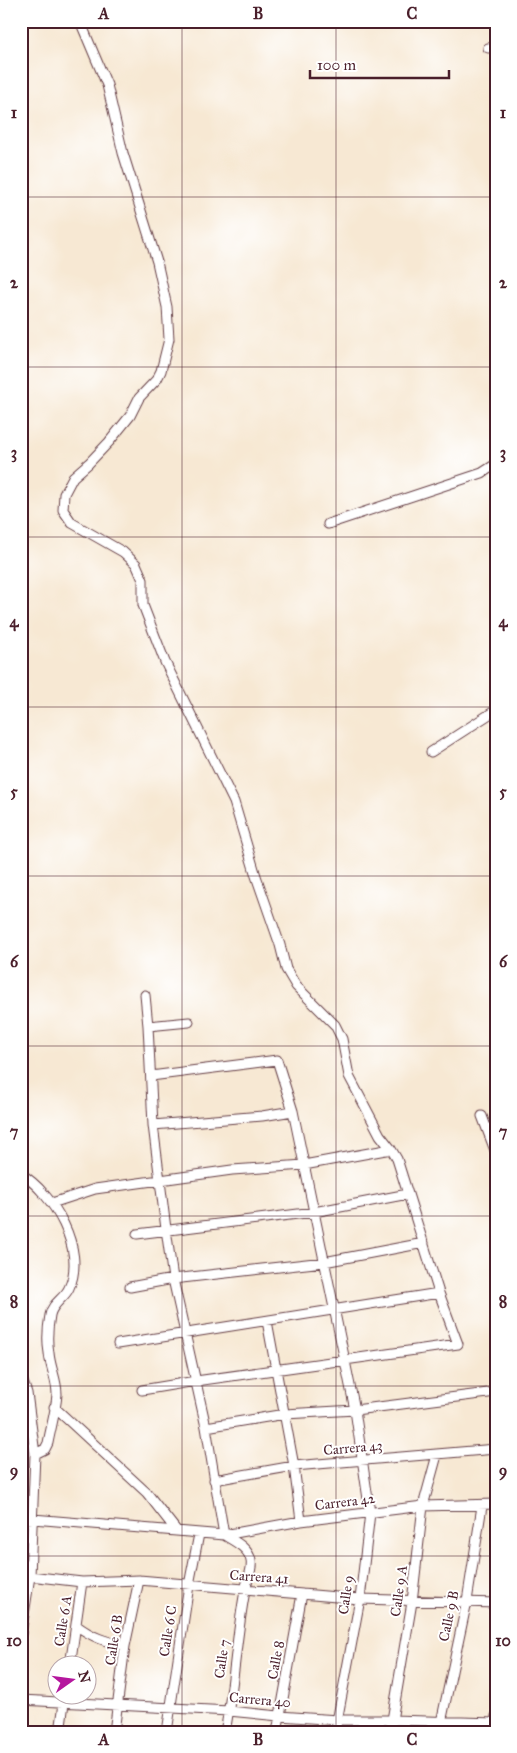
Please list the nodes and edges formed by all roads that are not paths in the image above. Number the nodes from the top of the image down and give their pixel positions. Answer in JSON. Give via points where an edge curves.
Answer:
{"nodes":[{"id":1,"x":80,"y":21,"type":"edge"},
{"id":2,"x":496,"y":464,"type":"edge"},
{"id":3,"x":328,"y":524,"type":"dead end"},
{"id":4,"x":496,"y":710,"type":"edge"},
{"id":5,"x":431,"y":752,"type":"dead end"},
{"id":6,"x":145,"y":995,"type":"dead end"},
{"id":7,"x":189,"y":1022,"type":"dead end"},
{"id":8,"x":148,"y":1026,"type":"junction"},
{"id":9,"x":151,"y":1076,"type":"junction"},
{"id":10,"x":293,"y":1111,"type":"junction"},
{"id":11,"x":482,"y":1116,"type":"dead end"},
{"id":12,"x":153,"y":1125,"type":"junction"},
{"id":13,"x":391,"y":1148,"type":"junction"},
{"id":14,"x":496,"y":1153,"type":"edge"},
{"id":15,"x":304,"y":1165,"type":"junction"},
{"id":16,"x":21,"y":1174,"type":"edge"},
{"id":17,"x":159,"y":1180,"type":"junction"},
{"id":18,"x":408,"y":1194,"type":"junction"},
{"id":19,"x":52,"y":1203,"type":"junction"},
{"id":20,"x":314,"y":1212,"type":"junction"},
{"id":21,"x":166,"y":1229,"type":"junction"},
{"id":22,"x":137,"y":1234,"type":"dead end"},
{"id":23,"x":424,"y":1243,"type":"junction"},
{"id":24,"x":324,"y":1262,"type":"junction"},
{"id":25,"x":173,"y":1280,"type":"junction"},
{"id":26,"x":130,"y":1287,"type":"dead end"},
{"id":27,"x":439,"y":1293,"type":"junction"},
{"id":28,"x":335,"y":1310,"type":"junction"},
{"id":29,"x":267,"y":1320,"type":"junction"},
{"id":30,"x":185,"y":1333,"type":"junction"},
{"id":31,"x":118,"y":1344,"type":"dead end"},
{"id":32,"x":345,"y":1361,"type":"junction"},
{"id":33,"x":278,"y":1370,"type":"junction"},
{"id":34,"x":21,"y":1376,"type":"edge"},
{"id":35,"x":196,"y":1381,"type":"junction"},
{"id":36,"x":142,"y":1390,"type":"dead end"},
{"id":37,"x":496,"y":1392,"type":"edge"},
{"id":38,"x":54,"y":1407,"type":"junction"},
{"id":39,"x":354,"y":1410,"type":"junction"},
{"id":40,"x":285,"y":1414,"type":"junction"},
{"id":41,"x":206,"y":1427,"type":"junction"},
{"id":42,"x":496,"y":1449,"type":"edge"},
{"id":43,"x":35,"y":1454,"type":"junction"},
{"id":44,"x":437,"y":1455,"type":"junction"},
{"id":45,"x":363,"y":1461,"type":"junction"},
{"id":46,"x":294,"y":1466,"type":"junction"},
{"id":47,"x":214,"y":1480,"type":"junction"},
{"id":48,"x":496,"y":1504,"type":"edge"},
{"id":49,"x":423,"y":1506,"type":"junction"},
{"id":50,"x":482,"y":1506,"type":"junction"},
{"id":51,"x":370,"y":1513,"type":"junction"},
{"id":52,"x":21,"y":1518,"type":"edge"},
{"id":53,"x":32,"y":1519,"type":"junction"},
{"id":54,"x":301,"y":1521,"type":"junction"},
{"id":55,"x":176,"y":1530,"type":"junction"},
{"id":56,"x":199,"y":1534,"type":"junction"},
{"id":57,"x":224,"y":1536,"type":"junction"},
{"id":58,"x":26,"y":1575,"type":"edge"},
{"id":59,"x":138,"y":1580,"type":"junction"},
{"id":60,"x":82,"y":1582,"type":"junction"},
{"id":61,"x":189,"y":1585,"type":"junction"},
{"id":62,"x":245,"y":1590,"type":"junction"},
{"id":63,"x":302,"y":1594,"type":"junction"},
{"id":64,"x":360,"y":1599,"type":"junction"},
{"id":65,"x":468,"y":1601,"type":"junction"},
{"id":66,"x":412,"y":1602,"type":"junction"},
{"id":67,"x":496,"y":1603,"type":"edge"},
{"id":68,"x":76,"y":1624,"type":"junction"},
{"id":69,"x":21,"y":1634,"type":"edge"},
{"id":70,"x":125,"y":1646,"type":"junction"},
{"id":71,"x":71,"y":1656,"type":"edge"},
{"id":72,"x":48,"y":1699,"type":"edge"},
{"id":73,"x":21,"y":1700,"type":"edge"},
{"id":74,"x":98,"y":1703,"type":"edge"},
{"id":75,"x":119,"y":1705,"type":"junction"},
{"id":76,"x":63,"y":1706,"type":"edge"},
{"id":77,"x":170,"y":1708,"type":"junction"},
{"id":78,"x":229,"y":1711,"type":"junction"},
{"id":79,"x":279,"y":1716,"type":"junction"},
{"id":80,"x":338,"y":1720,"type":"junction"},
{"id":81,"x":392,"y":1720,"type":"junction"},
{"id":82,"x":440,"y":1721,"type":"junction"},
{"id":83,"x":495,"y":1724,"type":"edge"},
{"id":84,"x":60,"y":1732,"type":"edge"},
{"id":85,"x":114,"y":1732,"type":"edge"},
{"id":86,"x":167,"y":1732,"type":"edge"},
{"id":87,"x":225,"y":1732,"type":"edge"},
{"id":88,"x":277,"y":1732,"type":"edge"},
{"id":89,"x":335,"y":1732,"type":"edge"},
{"id":90,"x":390,"y":1732,"type":"edge"},
{"id":91,"x":439,"y":1732,"type":"edge"}],
"edges":[{"from":1,"to":13,"type":"street","via":[[108,85],[123,153],[157,262],[167,307],[169,339],[157,379],[139,398],[130,416],[109,442],[73,477],[64,494],[64,510],[72,523],[123,552],[136,564],[143,580],[143,605],[165,662],[234,802],[286,969],[296,986],[335,1025],[342,1039],[349,1076],[380,1135]]},
{"from":2,"to":3,"type":"street","via":[[482,473]]},
{"from":4,"to":5,"type":"street"},
{"from":6,"to":8,"type":"street"},
{"from":7,"to":8,"type":"street"},
{"from":8,"to":9,"type":"street"},
{"from":9,"to":10,"type":"street","name":"Calle 9","via":[[276,1060]]},
{"from":9,"to":12,"type":"street"},
{"from":10,"to":12,"type":"street"},
{"from":10,"to":15,"type":"street","name":"Calle 9"},
{"from":11,"to":14,"type":"street"},
{"from":12,"to":17,"type":"street"},
{"from":13,"to":15,"type":"street"},
{"from":13,"to":18,"type":"street"},
{"from":15,"to":17,"type":"street"},
{"from":15,"to":20,"type":"street","name":"Calle 9"},
{"from":16,"to":19,"type":"street","via":[[32,1180]]},
{"from":17,"to":19,"type":"street","via":[[94,1189]]},
{"from":17,"to":21,"type":"street"},
{"from":18,"to":20,"type":"street"},
{"from":18,"to":23,"type":"street"},
{"from":19,"to":38,"type":"street","via":[[72,1245],[74,1272],[69,1289],[50,1314],[48,1352],[57,1394]]},
{"from":20,"to":21,"type":"street"},
{"from":20,"to":24,"type":"street","name":"Calle 9"},
{"from":21,"to":22,"type":"street"},
{"from":21,"to":25,"type":"street"},
{"from":23,"to":24,"type":"street"},
{"from":23,"to":27,"type":"street"},
{"from":24,"to":25,"type":"street"},
{"from":24,"to":28,"type":"street","name":"Calle 9"},
{"from":25,"to":26,"type":"street"},
{"from":25,"to":30,"type":"street"},
{"from":27,"to":28,"type":"street"},
{"from":27,"to":32,"type":"street","via":[[458,1344]]},
{"from":28,"to":29,"type":"street"},
{"from":28,"to":32,"type":"street","name":"Calle 9"},
{"from":29,"to":30,"type":"street"},
{"from":29,"to":33,"type":"street"},
{"from":30,"to":31,"type":"street"},
{"from":30,"to":35,"type":"street"},
{"from":32,"to":33,"type":"street"},
{"from":32,"to":39,"type":"street","name":"Calle 9"},
{"from":33,"to":35,"type":"street"},
{"from":33,"to":40,"type":"street"},
{"from":34,"to":43,"type":"street","via":[[27,1393]]},
{"from":35,"to":36,"type":"street"},
{"from":35,"to":41,"type":"street"},
{"from":37,"to":39,"type":"street"},
{"from":38,"to":43,"type":"street","via":[[48,1443],[45,1449]]},
{"from":38,"to":55,"type":"street","via":[[147,1493]]},
{"from":39,"to":40,"type":"street"},
{"from":39,"to":45,"type":"street","name":"Calle 9"},
{"from":40,"to":41,"type":"street"},
{"from":40,"to":46,"type":"street"},
{"from":41,"to":47,"type":"street"},
{"from":42,"to":44,"type":"street","name":"Carrera 43"},
{"from":43,"to":53,"type":"street"},
{"from":44,"to":45,"type":"street","name":"Carrera 43"},
{"from":44,"to":49,"type":"street","name":"Calle 9 A"},
{"from":45,"to":46,"type":"street","name":"Carrera 43"},
{"from":45,"to":51,"type":"street","name":"Calle 9"},
{"from":46,"to":47,"type":"street","name":"Carrera 43"},
{"from":46,"to":54,"type":"street"},
{"from":47,"to":57,"type":"street"},
{"from":48,"to":50,"type":"street","name":"Carrera 42"},
{"from":49,"to":50,"type":"street","name":"Carrera 42"},
{"from":49,"to":51,"type":"street","name":"Carrera 42"},
{"from":49,"to":66,"type":"street","name":"Calle 9 A"},
{"from":50,"to":65,"type":"street","name":"Calle 9 B"},
{"from":51,"to":54,"type":"street","name":"Carrera 42"},
{"from":51,"to":64,"type":"street","name":"Calle 9"},
{"from":52,"to":53,"type":"street"},
{"from":53,"to":55,"type":"street"},
{"from":53,"to":58,"type":"street"},
{"from":54,"to":57,"type":"street","name":"Carrera 42"},
{"from":55,"to":56,"type":"street"},
{"from":56,"to":57,"type":"street","name":"Carrera 42"},
{"from":56,"to":61,"type":"street","name":"Calle 6 C"},
{"from":57,"to":62,"type":"street","name":"Calle 7","via":[[242,1547],[251,1558]]},
{"from":58,"to":60,"type":"street","name":"Carrera 41"},
{"from":58,"to":69,"type":"street"},
{"from":59,"to":60,"type":"street","name":"Carrera 41"},
{"from":59,"to":61,"type":"street","name":"Carrera 41"},
{"from":59,"to":70,"type":"street","name":"Calle 6 B"},
{"from":60,"to":68,"type":"street","name":"Calle 6 A"},
{"from":61,"to":62,"type":"street","name":"Carrera 41"},
{"from":61,"to":77,"type":"street","name":"Calle 6 C"},
{"from":62,"to":63,"type":"street","name":"Carrera 41"},
{"from":62,"to":78,"type":"street","name":"Calle 7"},
{"from":63,"to":64,"type":"street","name":"Carrera 41"},
{"from":63,"to":79,"type":"street","name":"Calle 8"},
{"from":64,"to":66,"type":"street","name":"Carrera 41"},
{"from":64,"to":80,"type":"street","name":"Calle 9"},
{"from":65,"to":66,"type":"street","name":"Carrera 41"},
{"from":65,"to":67,"type":"street","name":"Carrera 41"},
{"from":65,"to":82,"type":"street","name":"Calle 9 B"},
{"from":66,"to":81,"type":"street","name":"Calle 9 A"},
{"from":68,"to":70,"type":"street","via":[[98,1640]]},
{"from":68,"to":71,"type":"street","name":"Calle 6 A"},
{"from":70,"to":75,"type":"street","name":"Calle 6 B"},
{"from":72,"to":73,"type":"street","name":"Carrera 40"},
{"from":74,"to":75,"type":"street","name":"Carrera 40"},
{"from":75,"to":77,"type":"street","name":"Carrera 40"},
{"from":75,"to":85,"type":"street","name":"Calle 6 B"},
{"from":76,"to":84,"type":"street"},
{"from":77,"to":78,"type":"street","name":"Carrera 40"},
{"from":77,"to":86,"type":"street","name":"Calle 6 C"},
{"from":78,"to":79,"type":"street","name":"Carrera 40"},
{"from":78,"to":87,"type":"street","name":"Calle 7"},
{"from":79,"to":80,"type":"street","name":"Carrera 40"},
{"from":79,"to":88,"type":"street","name":"Calle 8"},
{"from":80,"to":81,"type":"street","name":"Carrera 40"},
{"from":80,"to":89,"type":"street","name":"Calle 9"},
{"from":81,"to":82,"type":"street","name":"Carrera 40"},
{"from":81,"to":90,"type":"street","name":"Calle 9 A"},
{"from":82,"to":83,"type":"street","name":"Carrera 40"},
{"from":82,"to":91,"type":"street","name":"Calle 9 B"}]}
